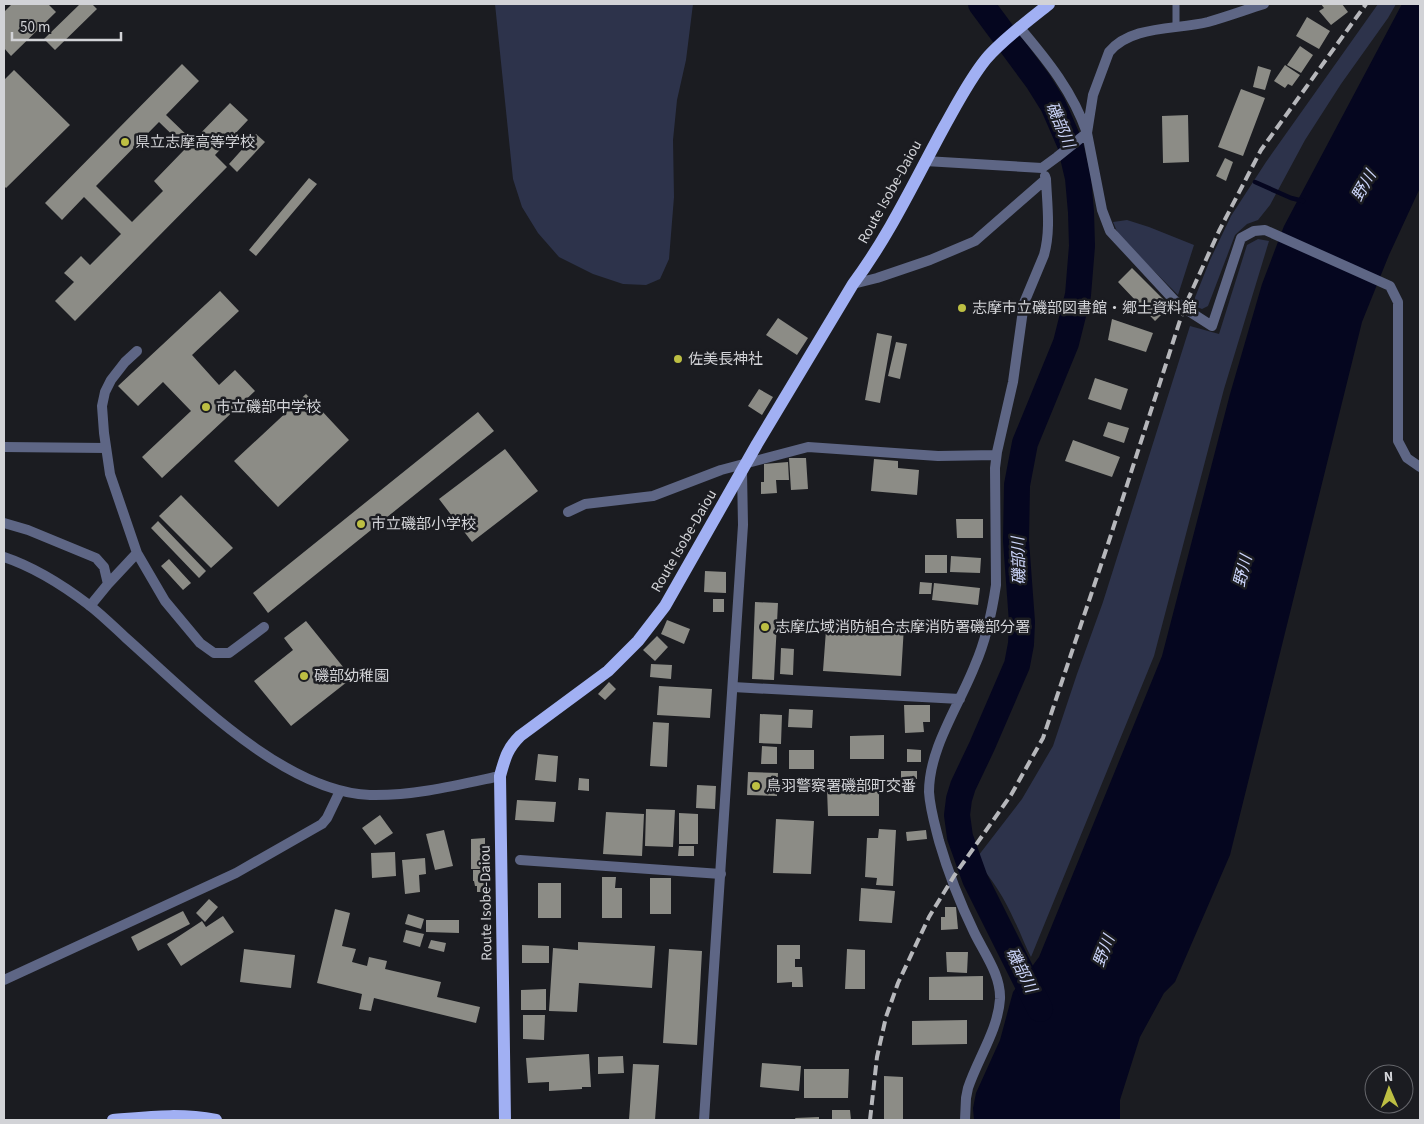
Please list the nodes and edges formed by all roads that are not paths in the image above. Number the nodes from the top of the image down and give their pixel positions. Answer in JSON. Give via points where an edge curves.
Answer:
{"nodes":[{"id":1,"x":1049,"y":4,"type":"edge"},
{"id":2,"x":1176,"y":4,"type":"edge"},
{"id":3,"x":1264,"y":4,"type":"edge"},
{"id":4,"x":1176,"y":27,"type":"junction"},
{"id":5,"x":1020,"y":28,"type":"junction"},
{"id":6,"x":1087,"y":133,"type":"junction"},
{"id":7,"x":925,"y":161,"type":"junction"},
{"id":8,"x":1042,"y":168,"type":"junction"},
{"id":9,"x":1046,"y":179,"type":"junction"},
{"id":10,"x":853,"y":284,"type":"junction"},
{"id":11,"x":138,"y":351,"type":"dead end"},
{"id":12,"x":4,"y":447,"type":"edge"},
{"id":13,"x":106,"y":448,"type":"junction"},
{"id":14,"x":996,"y":455,"type":"junction"},
{"id":15,"x":1420,"y":467,"type":"edge"},
{"id":16,"x":744,"y":468,"type":"junction"},
{"id":17,"x":568,"y":512,"type":"dead end"},
{"id":18,"x":4,"y":523,"type":"edge"},
{"id":19,"x":137,"y":553,"type":"junction"},
{"id":20,"x":4,"y":557,"type":"edge"},
{"id":21,"x":108,"y":584,"type":"junction"},
{"id":22,"x":90,"y":606,"type":"junction"},
{"id":23,"x":264,"y":627,"type":"dead end"},
{"id":24,"x":733,"y":687,"type":"junction"},
{"id":25,"x":960,"y":699,"type":"junction"},
{"id":26,"x":500,"y":776,"type":"junction"},
{"id":27,"x":340,"y":791,"type":"junction"},
{"id":28,"x":520,"y":860,"type":"dead end"},
{"id":29,"x":721,"y":874,"type":"junction"},
{"id":30,"x":4,"y":980,"type":"edge"},
{"id":31,"x":113,"y":1120,"type":"edge"},
{"id":32,"x":216,"y":1120,"type":"edge"},
{"id":33,"x":505,"y":1120,"type":"edge"},
{"id":34,"x":704,"y":1120,"type":"edge"},
{"id":35,"x":965,"y":1120,"type":"edge"}],
"edges":[{"from":1,"to":5,"type":"main road","name":"Route Isobe-Daiou"},
{"from":2,"to":4,"type":"lane"},
{"from":3,"to":4,"type":"street","via":[[1207,22]]},
{"from":4,"to":6,"type":"street","via":[[1145,32],[1121,42],[1109,52],[1093,95]]},
{"from":5,"to":6,"type":"street","via":[[1070,94]]},
{"from":5,"to":7,"type":"main road","name":"Route Isobe-Daiou","via":[[983,63]]},
{"from":6,"to":8,"type":"street"},
{"from":6,"to":15,"type":"street","via":[[1102,210],[1110,230],[1174,300],[1212,326],[1241,238],[1254,231],[1265,230],[1390,286],[1398,302],[1398,441],[1407,458]]},
{"from":7,"to":8,"type":"street"},
{"from":7,"to":10,"type":"main road","name":"Route Isobe-Daiou","via":[[870,262]]},
{"from":8,"to":9,"type":"street"},
{"from":9,"to":10,"type":"street","via":[[975,241],[930,260]]},
{"from":9,"to":14,"type":"street","via":[[1046,246],[1024,303],[1013,382]]},
{"from":10,"to":16,"type":"main road","name":"Route Isobe-Daiou"},
{"from":11,"to":13,"type":"street","via":[[120,368],[106,392],[102,406]]},
{"from":12,"to":13,"type":"street"},
{"from":13,"to":19,"type":"street","via":[[110,474]]},
{"from":14,"to":16,"type":"street","via":[[938,456],[808,447]]},
{"from":14,"to":25,"type":"street","via":[[996,585],[990,621]]},
{"from":16,"to":17,"type":"street","via":[[720,470],[653,496],[585,504]]},
{"from":16,"to":24,"type":"street"},
{"from":16,"to":26,"type":"main road","name":"Route Isobe-Daiou","via":[[664,606],[638,641],[608,671],[520,736],[509,748]]},
{"from":18,"to":21,"type":"street","via":[[96,558],[104,567]]},
{"from":19,"to":21,"type":"street"},
{"from":19,"to":23,"type":"street","via":[[165,601],[200,643],[214,653],[229,654]]},
{"from":20,"to":22,"type":"street","via":[[53,581]]},
{"from":21,"to":22,"type":"street"},
{"from":22,"to":27,"type":"street","via":[[228,728],[280,765]]},
{"from":24,"to":25,"type":"street"},
{"from":24,"to":29,"type":"street"},
{"from":25,"to":35,"type":"street","via":[[931,766],[929,795],[947,867],[997,977],[1000,999],[994,1026],[968,1088]]},
{"from":26,"to":27,"type":"street","via":[[444,788],[399,793],[369,795]]},
{"from":26,"to":33,"type":"main road","name":"Route Isobe-Daiou"},
{"from":27,"to":30,"type":"street","via":[[322,824],[236,873]]},
{"from":28,"to":29,"type":"street"},
{"from":29,"to":34,"type":"street"},
{"from":31,"to":32,"type":"main road","via":[[187,1116]]}]}
